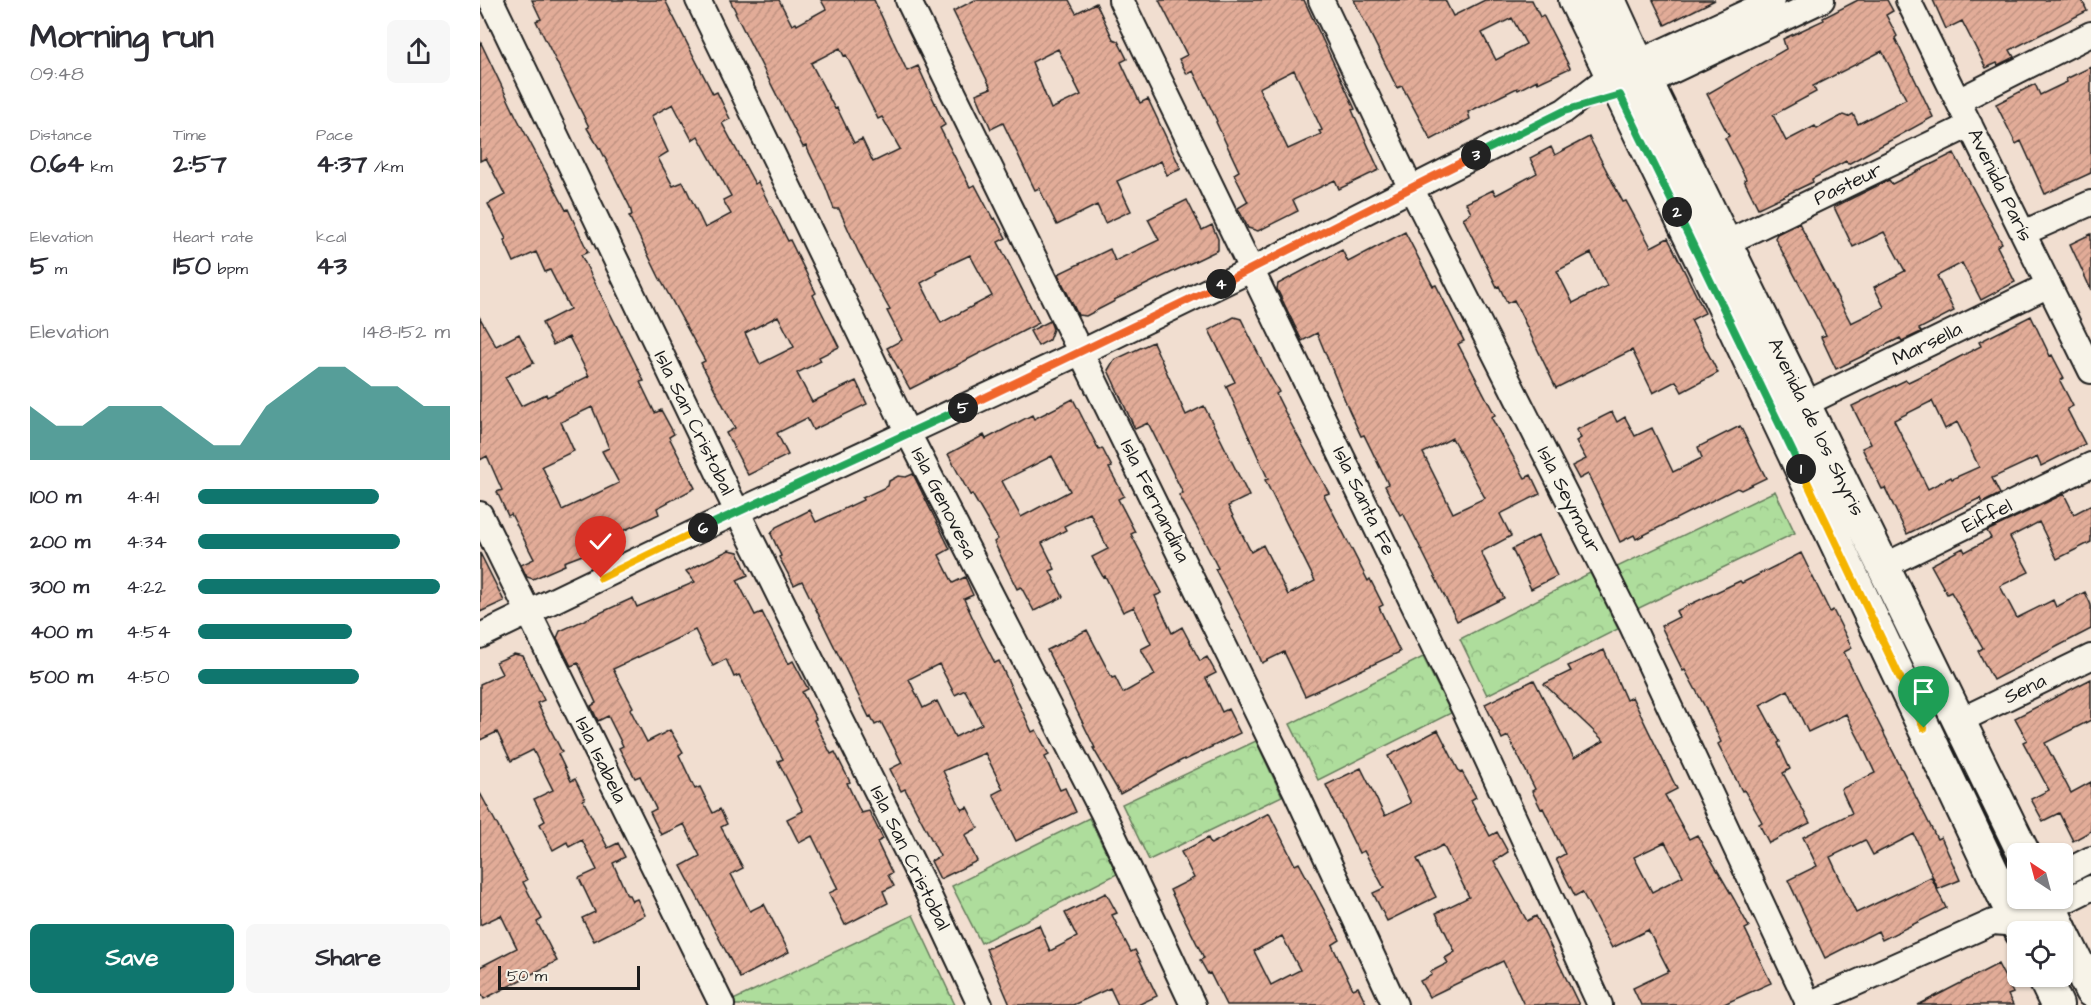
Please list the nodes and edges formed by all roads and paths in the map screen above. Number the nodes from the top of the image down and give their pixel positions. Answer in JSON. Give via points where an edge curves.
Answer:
{"nodes":[{"id":1,"x":491,"y":0,"type":"edge"},
{"id":2,"x":698,"y":0,"type":"edge"},
{"id":3,"x":908,"y":0,"type":"edge"},
{"id":4,"x":1121,"y":0,"type":"edge"},
{"id":5,"x":1321,"y":0,"type":"edge"},
{"id":6,"x":1575,"y":0,"type":"edge"},
{"id":7,"x":1609,"y":0,"type":"edge"},
{"id":8,"x":1773,"y":0,"type":"edge"},
{"id":9,"x":1822,"y":0,"type":"edge"},
{"id":10,"x":1908,"y":0,"type":"edge"},
{"id":11,"x":2091,"y":34,"type":"edge"},
{"id":12,"x":1629,"y":79,"type":"junction"},
{"id":13,"x":1958,"y":100,"type":"junction"},
{"id":14,"x":1970,"y":125,"type":"junction"},
{"id":15,"x":1411,"y":188,"type":"junction"},
{"id":16,"x":2091,"y":203,"type":"edge"},
{"id":17,"x":2023,"y":233,"type":"junction"},
{"id":18,"x":1726,"y":243,"type":"junction"},
{"id":19,"x":1252,"y":269,"type":"junction"},
{"id":20,"x":2049,"y":285,"type":"junction"},
{"id":21,"x":1082,"y":352,"type":"junction"},
{"id":22,"x":2091,"y":369,"type":"edge"},
{"id":23,"x":1805,"y":404,"type":"junction"},
{"id":24,"x":908,"y":434,"type":"junction"},
{"id":25,"x":2091,"y":465,"type":"edge"},
{"id":26,"x":738,"y":512,"type":"junction"},
{"id":27,"x":480,"y":514,"type":"edge"},
{"id":28,"x":1884,"y":566,"type":"junction"},
{"id":29,"x":529,"y":613,"type":"junction"},
{"id":30,"x":480,"y":636,"type":"edge"},
{"id":31,"x":2091,"y":657,"type":"edge"},
{"id":32,"x":1959,"y":721,"type":"junction"},
{"id":33,"x":2019,"y":843,"type":"edge"},
{"id":34,"x":2091,"y":859,"type":"edge"},
{"id":35,"x":2073,"y":868,"type":"edge"},
{"id":36,"x":2091,"y":888,"type":"edge"},
{"id":37,"x":2011,"y":915,"type":"edge"},
{"id":38,"x":2055,"y":918,"type":"edge"},
{"id":39,"x":2049,"y":987,"type":"edge"},
{"id":40,"x":2091,"y":991,"type":"edge"},
{"id":41,"x":722,"y":1005,"type":"edge"},
{"id":42,"x":980,"y":1005,"type":"edge"},
{"id":43,"x":1193,"y":1005,"type":"edge"},
{"id":44,"x":1395,"y":1005,"type":"edge"},
{"id":45,"x":1600,"y":1005,"type":"edge"},
{"id":46,"x":1808,"y":1005,"type":"edge"},
{"id":47,"x":2058,"y":1005,"type":"edge"}],
"edges":[{"from":1,"to":26,"type":"street","name":"Isla San Cristobal"},
{"from":2,"to":24,"type":"street","name":"Isla Genovesa"},
{"from":3,"to":21,"type":"street","name":"Isla Fernandina"},
{"from":4,"to":19,"type":"street","name":"Isla Santa Fe"},
{"from":5,"to":15,"type":"street","name":"Isla Seymour"},
{"from":6,"to":12,"type":"main road","name":"Avenida de los Shyris"},
{"from":7,"to":12,"type":"main road","name":"Avenida de los Shyris"},
{"from":8,"to":12,"type":"street"},
{"from":9,"to":12,"type":"street"},
{"from":10,"to":13,"type":"street","name":"Avenida París"},
{"from":11,"to":13,"type":"street"},
{"from":12,"to":15,"type":"street"},
{"from":12,"to":18,"type":"main road","name":"Avenida de los Shyris"},
{"from":12,"to":37,"type":"main road","name":"Avenida de los Shyris","via":[[1843,555]]},
{"from":13,"to":14,"type":"street","name":"Avenida París"},
{"from":14,"to":17,"type":"street","name":"Avenida París"},
{"from":14,"to":18,"type":"street","name":"Pasteur"},
{"from":15,"to":19,"type":"street"},
{"from":15,"to":46,"type":"street","name":"Isla Seymour","via":[[1631,624]]},
{"from":16,"to":17,"type":"street"},
{"from":17,"to":20,"type":"street","name":"Avenida París"},
{"from":18,"to":23,"type":"main road","name":"Avenida de los Shyris"},
{"from":19,"to":21,"type":"street"},
{"from":19,"to":45,"type":"street","name":"Isla Santa Fe","via":[[1464,709]]},
{"from":20,"to":22,"type":"street","name":"Avenida París"},
{"from":20,"to":23,"type":"street","name":"Marsella"},
{"from":21,"to":24,"type":"street"},
{"from":21,"to":44,"type":"street","name":"Isla Fernandina","via":[[1291,780]]},
{"from":23,"to":28,"type":"main road","name":"Avenida de los Shyris"},
{"from":24,"to":26,"type":"street"},
{"from":24,"to":43,"type":"street","name":"Isla Genovesa","via":[[1102,811]]},
{"from":25,"to":28,"type":"street","name":"Eiffel"},
{"from":26,"to":29,"type":"street"},
{"from":26,"to":42,"type":"street","name":"Isla San Cristobal"},
{"from":27,"to":29,"type":"street","name":"Isla Isabela"},
{"from":28,"to":32,"type":"main road","name":"Avenida de los Shyris"},
{"from":29,"to":30,"type":"street"},
{"from":29,"to":41,"type":"street","name":"Isla Isabela"},
{"from":31,"to":32,"type":"street","name":"Sena"},
{"from":32,"to":33,"type":"main road","name":"Avenida de los Shyris"},
{"from":34,"to":35,"type":"street"},
{"from":36,"to":38,"type":"street"},
{"from":37,"to":38,"type":"street"},
{"from":37,"to":46,"type":"street"},
{"from":38,"to":40,"type":"main road"},
{"from":39,"to":47,"type":"main road"}]}
